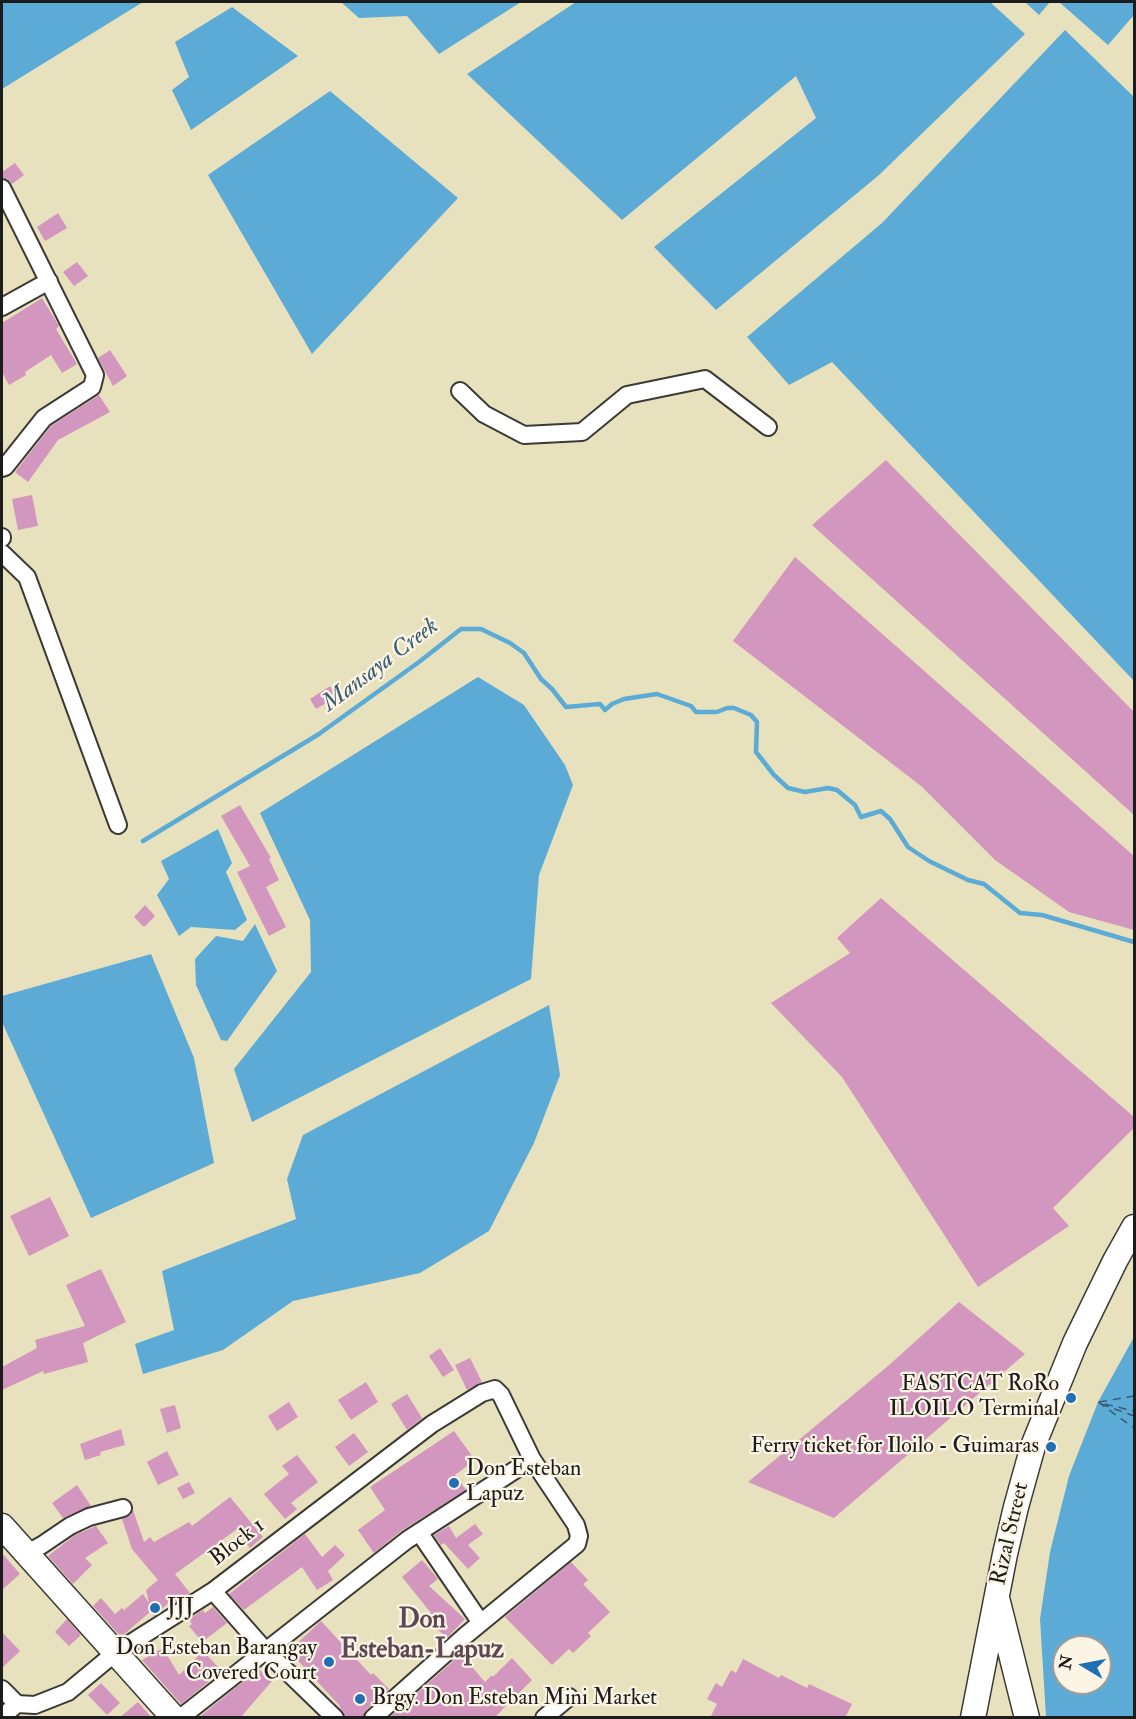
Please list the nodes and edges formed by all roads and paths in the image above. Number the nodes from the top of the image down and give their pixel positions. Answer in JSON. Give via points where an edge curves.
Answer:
{"nodes":[{"id":1,"x":2,"y":188,"type":"edge"},
{"id":2,"x":49,"y":281,"type":"junction"},
{"id":3,"x":2,"y":307,"type":"edge"},
{"id":4,"x":460,"y":392,"type":"dead end"},
{"id":5,"x":768,"y":426,"type":"dead end"},
{"id":6,"x":2,"y":468,"type":"edge"},
{"id":7,"x":2,"y":554,"type":"edge"},
{"id":8,"x":118,"y":825,"type":"dead end"},
{"id":9,"x":1134,"y":1227,"type":"edge"},
{"id":10,"x":532,"y":1459,"type":"junction"},
{"id":11,"x":123,"y":1508,"type":"dead end"},
{"id":12,"x":2,"y":1526,"type":"edge"},
{"id":13,"x":419,"y":1532,"type":"junction"},
{"id":14,"x":26,"y":1554,"type":"junction"},
{"id":15,"x":213,"y":1591,"type":"junction"},
{"id":16,"x":997,"y":1593,"type":"junction"},
{"id":17,"x":480,"y":1623,"type":"junction"},
{"id":18,"x":265,"y":1650,"type":"junction"},
{"id":19,"x":115,"y":1653,"type":"junction"},
{"id":20,"x":2,"y":1689,"type":"edge"},
{"id":21,"x":569,"y":1697,"type":"dead end"},
{"id":22,"x":17,"y":1704,"type":"junction"},
{"id":23,"x":2,"y":1716,"type":"edge"},
{"id":24,"x":174,"y":1718,"type":"edge"},
{"id":25,"x":180,"y":1718,"type":"edge"},
{"id":26,"x":335,"y":1718,"type":"edge"},
{"id":27,"x":373,"y":1718,"type":"edge"},
{"id":28,"x":544,"y":1718,"type":"edge"},
{"id":29,"x":973,"y":1718,"type":"edge"},
{"id":30,"x":1027,"y":1718,"type":"edge"}],
"edges":[{"from":1,"to":2,"type":"street"},
{"from":2,"to":3,"type":"street"},
{"from":2,"to":6,"type":"street","via":[[94,382],[44,418]]},
{"from":4,"to":5,"type":"street","via":[[484,414],[524,435],[582,432],[627,394],[705,379]]},
{"from":7,"to":8,"type":"street","via":[[27,577]]},
{"from":9,"to":16,"type":"main road","name":"Rizal Street","via":[[1075,1343],[1033,1446]]},
{"from":10,"to":13,"type":"street"},
{"from":10,"to":15,"type":"street","name":"Block 1","via":[[501,1395],[495,1389],[482,1393],[432,1424]]},
{"from":10,"to":17,"type":"street","via":[[576,1526],[577,1544]]},
{"from":11,"to":14,"type":"street","via":[[70,1526]]},
{"from":12,"to":14,"type":"main road"},
{"from":13,"to":17,"type":"street"},
{"from":13,"to":18,"type":"street"},
{"from":14,"to":19,"type":"main road"},
{"from":15,"to":18,"type":"street"},
{"from":15,"to":19,"type":"street","name":"Block 1"},
{"from":16,"to":29,"type":"main road","name":"Rizal Street"},
{"from":16,"to":30,"type":"main road"},
{"from":17,"to":27,"type":"street"},
{"from":18,"to":25,"type":"street"},
{"from":18,"to":26,"type":"street"},
{"from":19,"to":22,"type":"street","name":"Block 1","via":[[68,1692],[36,1705]]},
{"from":19,"to":24,"type":"main road"},
{"from":20,"to":22,"type":"street"},
{"from":21,"to":28,"type":"street"},
{"from":22,"to":23,"type":"street"}]}
